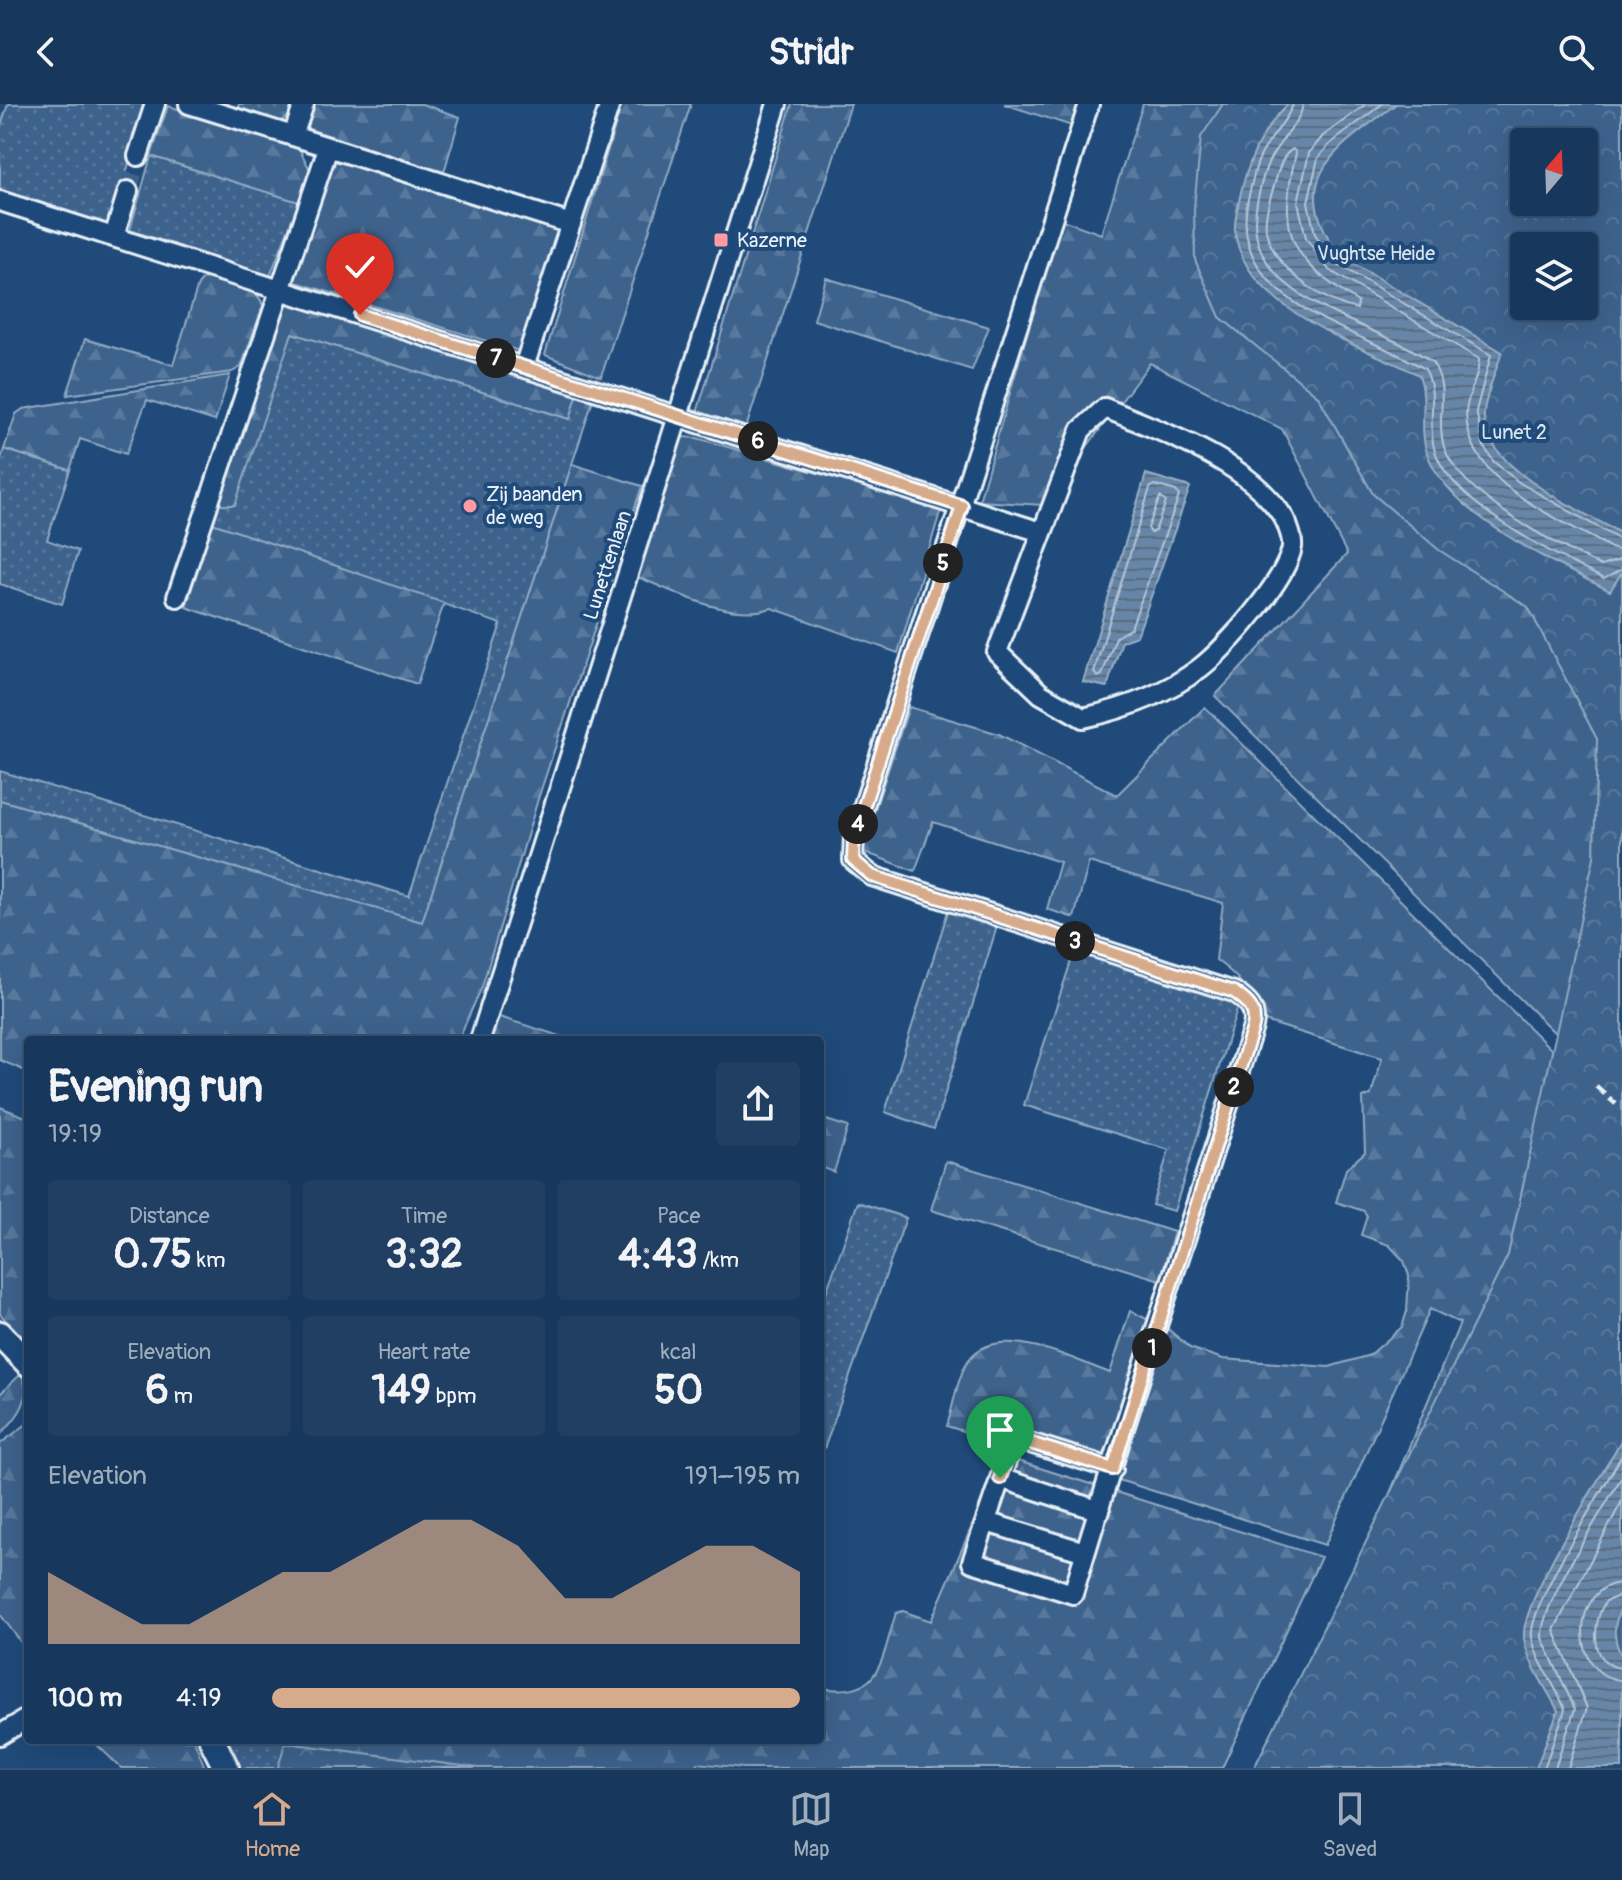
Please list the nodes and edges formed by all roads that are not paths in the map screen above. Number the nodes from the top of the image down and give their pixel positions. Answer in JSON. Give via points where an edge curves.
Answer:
{"nodes":[{"id":1,"x":155,"y":104,"type":"edge"},
{"id":2,"x":189,"y":104,"type":"edge"},
{"id":3,"x":304,"y":104,"type":"edge"},
{"id":4,"x":610,"y":104,"type":"edge"},
{"id":5,"x":777,"y":104,"type":"edge"},
{"id":6,"x":1089,"y":104,"type":"edge"},
{"id":7,"x":293,"y":136,"type":"junction"},
{"id":8,"x":328,"y":148,"type":"junction"},
{"id":9,"x":138,"y":156,"type":"tunnel mouth"},
{"id":10,"x":128,"y":191,"type":"tunnel mouth"},
{"id":11,"x":0,"y":201,"type":"edge"},
{"id":12,"x":571,"y":224,"type":"junction"},
{"id":13,"x":114,"y":237,"type":"junction"},
{"id":14,"x":278,"y":289,"type":"junction"},
{"id":15,"x":524,"y":367,"type":"junction"},
{"id":16,"x":678,"y":415,"type":"junction"},
{"id":17,"x":962,"y":506,"type":"junction"},
{"id":18,"x":1041,"y":532,"type":"junction"},
{"id":19,"x":177,"y":597,"type":"dead end"},
{"id":20,"x":481,"y":1036,"type":"edge"},
{"id":21,"x":0,"y":1334,"type":"edge"},
{"id":22,"x":24,"y":1359,"type":"edge"},
{"id":23,"x":1113,"y":1469,"type":"junction"},
{"id":24,"x":1000,"y":1478,"type":"junction"},
{"id":25,"x":1100,"y":1511,"type":"junction"},
{"id":26,"x":986,"y":1522,"type":"junction"},
{"id":27,"x":1085,"y":1552,"type":"junction"},
{"id":28,"x":24,"y":1720,"type":"edge"},
{"id":29,"x":0,"y":1735,"type":"edge"},
{"id":30,"x":214,"y":1744,"type":"edge"},
{"id":31,"x":226,"y":1768,"type":"edge"}],
"edges":[{"from":1,"to":9,"type":"street"},
{"from":2,"to":7,"type":"street"},
{"from":3,"to":7,"type":"street"},
{"from":4,"to":12,"type":"street"},
{"from":5,"to":16,"type":"street","name":"Lunettenlaan"},
{"from":6,"to":17,"type":"street"},
{"from":7,"to":8,"type":"street"},
{"from":8,"to":12,"type":"street"},
{"from":8,"to":14,"type":"street"},
{"from":10,"to":13,"type":"street"},
{"from":11,"to":13,"type":"street"},
{"from":12,"to":15,"type":"street"},
{"from":13,"to":14,"type":"street"},
{"from":14,"to":15,"type":"street"},
{"from":14,"to":19,"type":"street"},
{"from":15,"to":16,"type":"street"},
{"from":16,"to":17,"type":"street"},
{"from":16,"to":20,"type":"street","name":"Lunettenlaan"},
{"from":17,"to":18,"type":"street"},
{"from":17,"to":23,"type":"street","via":[[854,836],[853,860],[872,876],[1234,992],[1255,1016]]},
{"from":18,"to":18,"type":"street","via":[[1081,430],[1105,408],[1243,474],[1285,519],[1293,545],[1286,566],[1246,619],[1200,668],[1126,709],[1083,718],[1041,694],[997,652]]},
{"from":21,"to":22,"type":"main road"},
{"from":23,"to":24,"type":"street","via":[[1014,1438]]},
{"from":23,"to":25,"type":"street"},
{"from":24,"to":25,"type":"street"},
{"from":24,"to":26,"type":"street"},
{"from":25,"to":27,"type":"street"},
{"from":26,"to":27,"type":"street"},
{"from":26,"to":27,"type":"street","via":[[972,1562],[1073,1594]]},
{"from":28,"to":29,"type":"street"},
{"from":30,"to":31,"type":"main road"}]}
